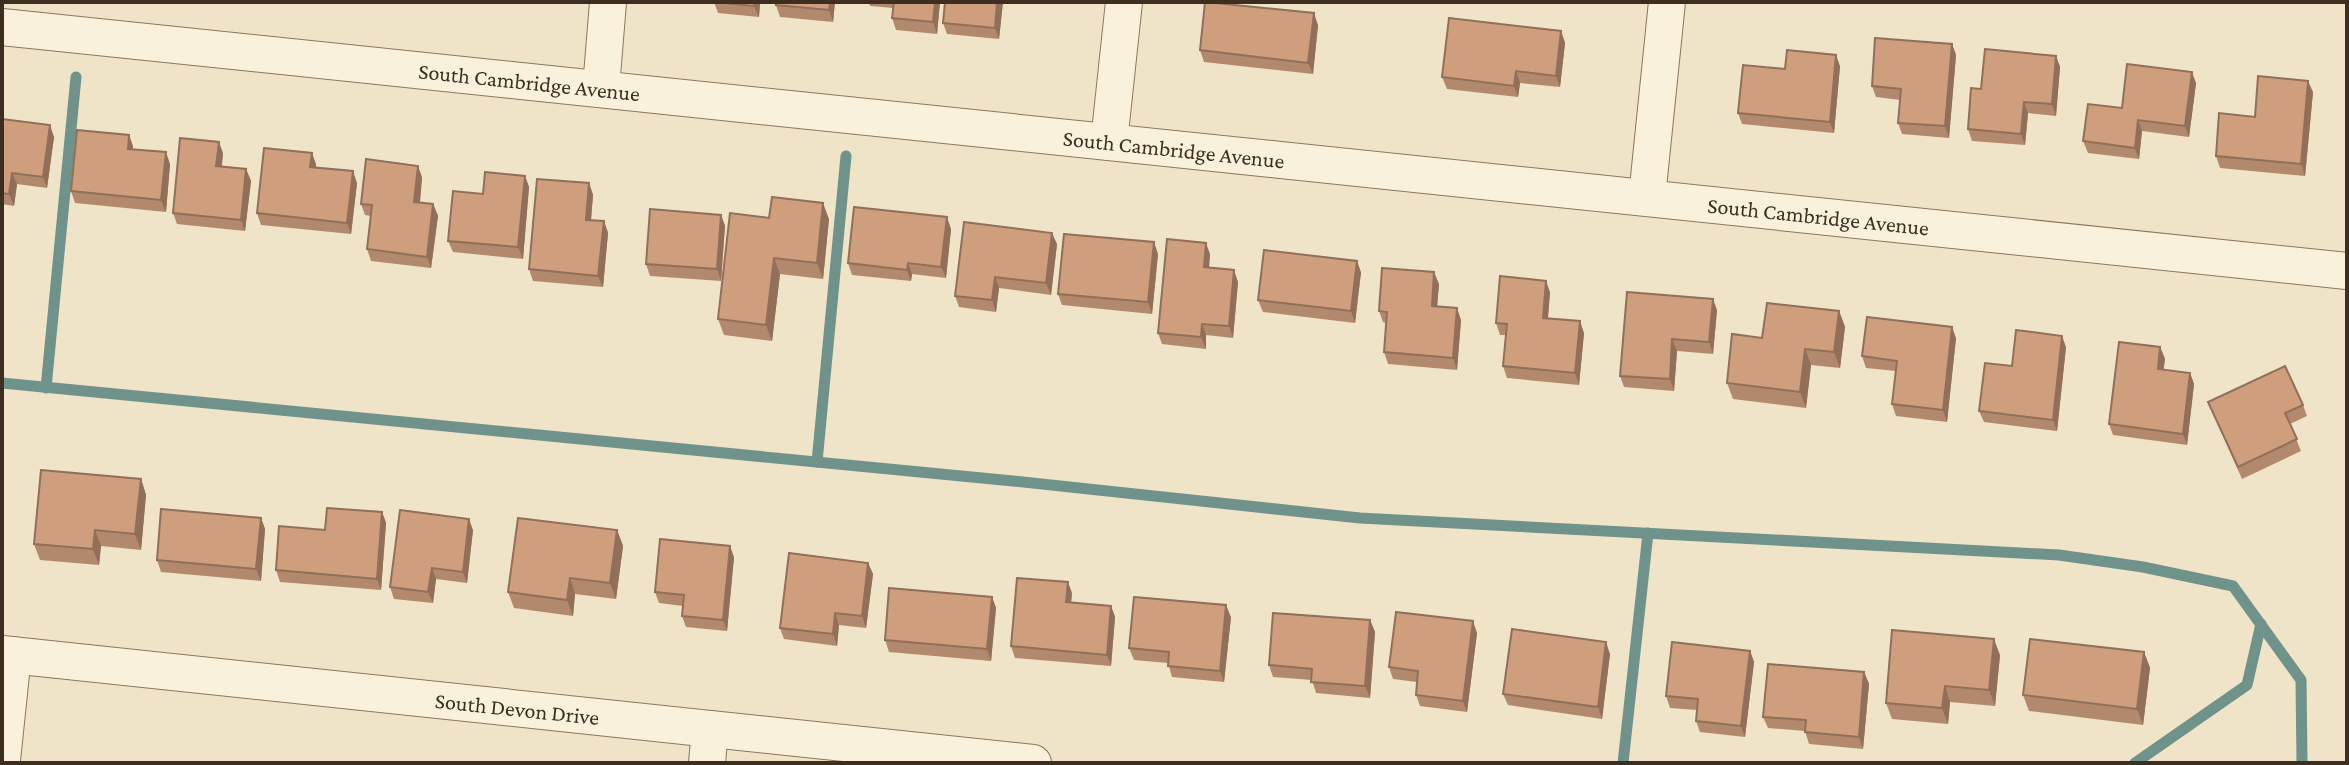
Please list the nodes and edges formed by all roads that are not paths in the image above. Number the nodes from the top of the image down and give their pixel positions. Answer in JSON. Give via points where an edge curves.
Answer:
{"nodes":[{"id":1,"x":608,"y":2,"type":"edge"},
{"id":2,"x":1124,"y":2,"type":"edge"},
{"id":3,"x":1667,"y":2,"type":"edge"},
{"id":4,"x":2,"y":27,"type":"edge"},
{"id":5,"x":601,"y":88,"type":"junction"},
{"id":6,"x":1109,"y":142,"type":"junction"},
{"id":7,"x":1647,"y":197,"type":"junction"},
{"id":8,"x":2347,"y":271,"type":"edge"},
{"id":9,"x":7,"y":654,"type":"edge"},
{"id":10,"x":708,"y":746,"type":"edge"},
{"id":11,"x":2,"y":760,"type":"edge"},
{"id":12,"x":1033,"y":763,"type":"edge"}],
"edges":[{"from":1,"to":5,"type":"street"},
{"from":2,"to":6,"type":"street"},
{"from":3,"to":7,"type":"street"},
{"from":4,"to":5,"type":"street","name":"South Cambridge Avenue"},
{"from":5,"to":6,"type":"street","name":"South Cambridge Avenue"},
{"from":6,"to":7,"type":"street","name":"South Cambridge Avenue"},
{"from":7,"to":8,"type":"street","name":"South Cambridge Avenue"},
{"from":9,"to":10,"type":"street","name":"South Devon Drive"},
{"from":9,"to":11,"type":"street"},
{"from":10,"to":12,"type":"street","name":"South Devon Drive"}]}
